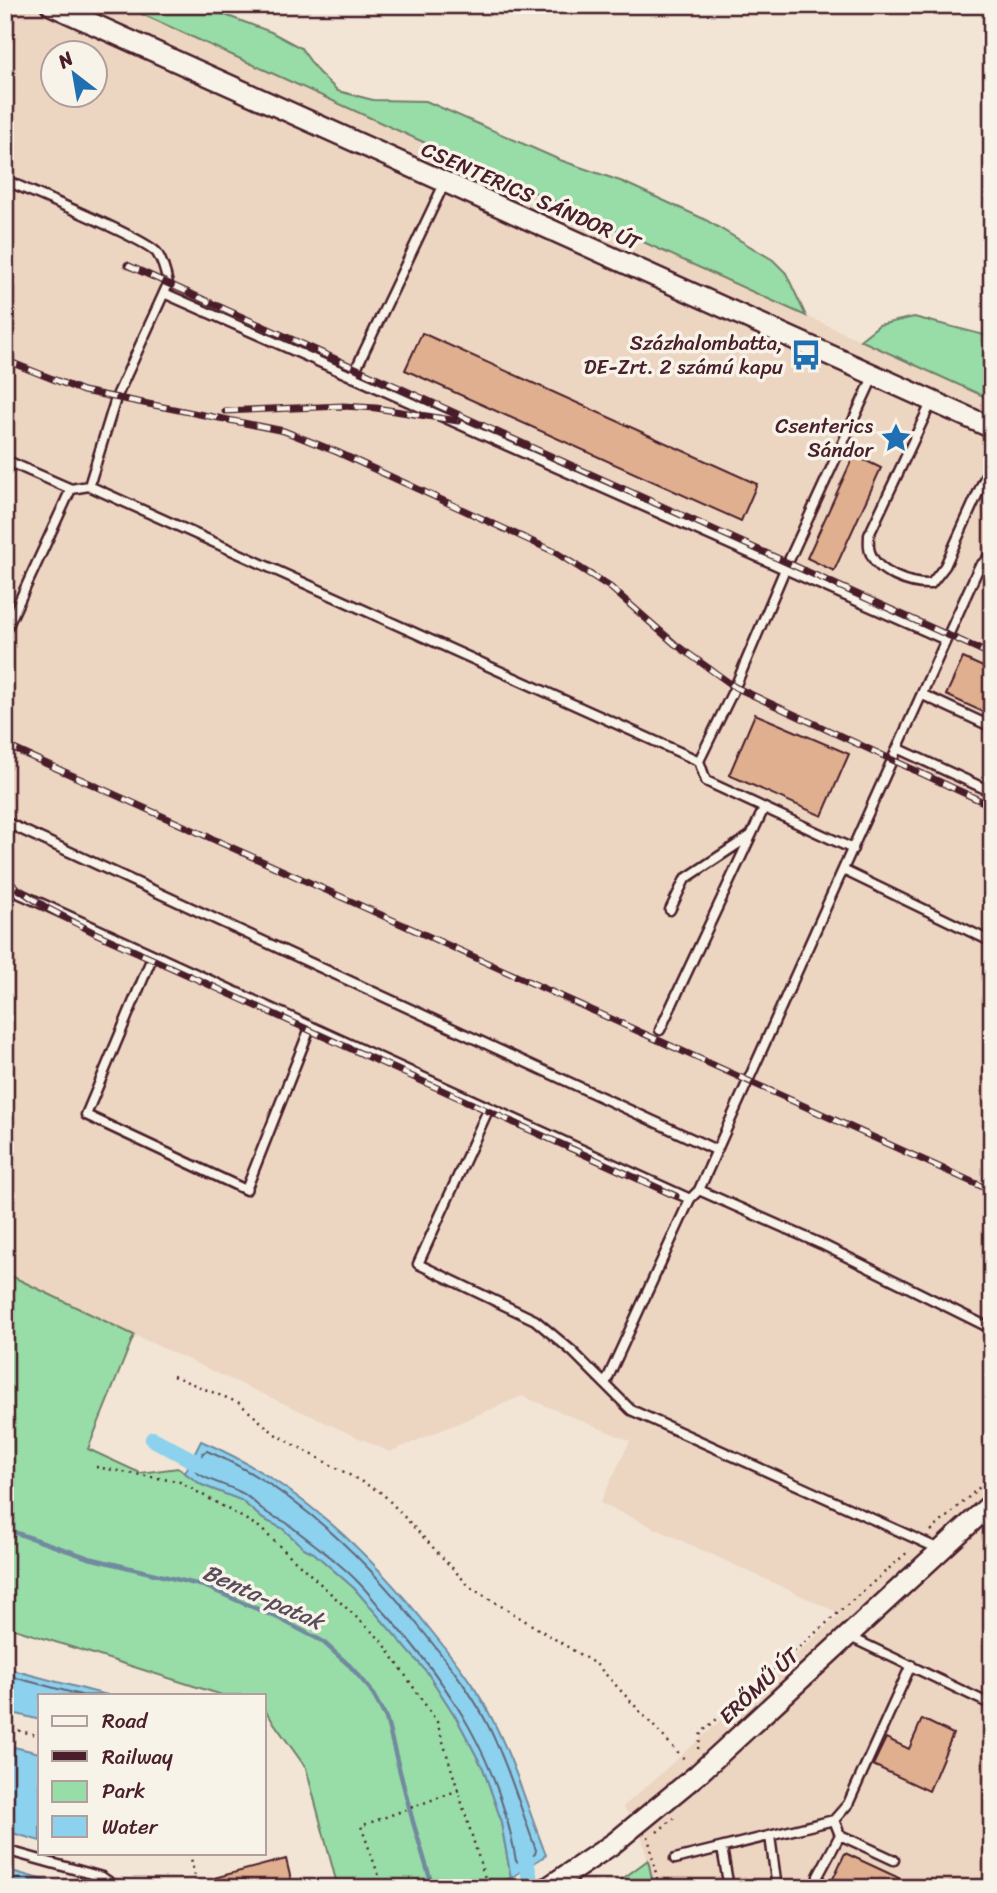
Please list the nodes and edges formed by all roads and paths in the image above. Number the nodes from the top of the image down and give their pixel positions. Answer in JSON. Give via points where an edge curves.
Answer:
{"nodes":[{"id":1,"x":51,"y":5,"type":"edge"},
{"id":2,"x":5,"y":180,"type":"edge"},
{"id":3,"x":445,"y":182,"type":"junction"},
{"id":4,"x":164,"y":293,"type":"junction"},
{"id":5,"x":873,"y":375,"type":"junction"},
{"id":6,"x":352,"y":377,"type":"junction"},
{"id":7,"x":932,"y":401,"type":"junction"},
{"id":8,"x":992,"y":428,"type":"edge"},
{"id":9,"x":5,"y":460,"type":"edge"},
{"id":10,"x":992,"y":462,"type":"edge"},
{"id":11,"x":89,"y":486,"type":"junction"},
{"id":12,"x":71,"y":489,"type":"junction"},
{"id":13,"x":992,"y":554,"type":"edge"},
{"id":14,"x":785,"y":569,"type":"junction"},
{"id":15,"x":5,"y":632,"type":"edge"},
{"id":16,"x":946,"y":640,"type":"junction"},
{"id":17,"x":923,"y":695,"type":"junction"},
{"id":18,"x":992,"y":727,"type":"edge"},
{"id":19,"x":899,"y":749,"type":"junction"},
{"id":20,"x":699,"y":761,"type":"junction"},
{"id":21,"x":992,"y":792,"type":"edge"},
{"id":22,"x":764,"y":808,"type":"junction"},
{"id":23,"x":5,"y":822,"type":"edge"},
{"id":24,"x":751,"y":836,"type":"junction"},
{"id":25,"x":853,"y":849,"type":"junction"},
{"id":26,"x":843,"y":870,"type":"junction"},
{"id":27,"x":5,"y":887,"type":"edge"},
{"id":28,"x":670,"y":910,"type":"dead end"},
{"id":29,"x":992,"y":942,"type":"edge"},
{"id":30,"x":153,"y":955,"type":"junction"},
{"id":31,"x":310,"y":1028,"type":"junction"},
{"id":32,"x":660,"y":1030,"type":"dead end"},
{"id":33,"x":489,"y":1108,"type":"junction"},
{"id":34,"x":716,"y":1150,"type":"junction"},
{"id":35,"x":699,"y":1190,"type":"junction"},
{"id":36,"x":690,"y":1199,"type":"junction"},
{"id":37,"x":992,"y":1329,"type":"edge"},
{"id":38,"x":173,"y":1376,"type":"dead end"},
{"id":39,"x":605,"y":1384,"type":"junction"},
{"id":40,"x":96,"y":1466,"type":"dead end"},
{"id":41,"x":992,"y":1476,"type":"edge"},
{"id":42,"x":992,"y":1503,"type":"edge"},
{"id":43,"x":920,"y":1541,"type":"junction"},
{"id":44,"x":941,"y":1549,"type":"junction"},
{"id":45,"x":847,"y":1636,"type":"junction"},
{"id":46,"x":911,"y":1665,"type":"junction"},
{"id":47,"x":992,"y":1705,"type":"edge"},
{"id":48,"x":5,"y":1727,"type":"edge"},
{"id":49,"x":38,"y":1735,"type":"edge"},
{"id":50,"x":694,"y":1769,"type":"junction"},
{"id":51,"x":459,"y":1790,"type":"junction"},
{"id":52,"x":834,"y":1821,"type":"junction"},
{"id":53,"x":840,"y":1835,"type":"junction"},
{"id":54,"x":770,"y":1836,"type":"junction"},
{"id":55,"x":649,"y":1838,"type":"dead end"},
{"id":56,"x":722,"y":1848,"type":"junction"},
{"id":57,"x":5,"y":1850,"type":"edge"},
{"id":58,"x":190,"y":1854,"type":"edge"},
{"id":59,"x":675,"y":1859,"type":"dead end"},
{"id":60,"x":894,"y":1860,"type":"dead end"},
{"id":61,"x":118,"y":1888,"type":"edge"},
{"id":62,"x":197,"y":1888,"type":"edge"},
{"id":63,"x":383,"y":1888,"type":"edge"},
{"id":64,"x":488,"y":1888,"type":"edge"},
{"id":65,"x":547,"y":1888,"type":"edge"},
{"id":66,"x":659,"y":1888,"type":"edge"},
{"id":67,"x":729,"y":1888,"type":"edge"},
{"id":68,"x":777,"y":1888,"type":"edge"},
{"id":69,"x":818,"y":1888,"type":"edge"}],
"edges":[{"from":1,"to":3,"type":"street","name":"CSENTERICS SÁNDOR ÚT"},
{"from":2,"to":4,"type":"lane","via":[[156,251],[168,284]]},
{"from":3,"to":5,"type":"street","name":"CSENTERICS SÁNDOR ÚT"},
{"from":3,"to":6,"type":"lane"},
{"from":4,"to":6,"type":"lane"},
{"from":4,"to":11,"type":"lane","via":[[116,398]]},
{"from":5,"to":7,"type":"street","name":"CSENTERICS SÁNDOR ÚT"},
{"from":5,"to":14,"type":"lane"},
{"from":6,"to":14,"type":"lane"},
{"from":7,"to":8,"type":"street","name":"CSENTERICS SÁNDOR ÚT"},
{"from":7,"to":10,"type":"lane","via":[[869,535],[869,550],[880,568],[917,585],[931,584],[945,566]]},
{"from":9,"to":12,"type":"lane"},
{"from":11,"to":12,"type":"lane"},
{"from":11,"to":20,"type":"lane"},
{"from":12,"to":15,"type":"lane"},
{"from":13,"to":16,"type":"lane","via":[[979,567]]},
{"from":14,"to":16,"type":"lane"},
{"from":14,"to":20,"type":"lane"},
{"from":16,"to":17,"type":"lane"},
{"from":17,"to":18,"type":"lane"},
{"from":17,"to":19,"type":"lane"},
{"from":19,"to":21,"type":"lane"},
{"from":19,"to":25,"type":"lane"},
{"from":20,"to":22,"type":"lane","via":[[706,781]]},
{"from":22,"to":24,"type":"lane"},
{"from":22,"to":25,"type":"lane"},
{"from":23,"to":34,"type":"lane"},
{"from":24,"to":28,"type":"lane","via":[[685,879]]},
{"from":24,"to":32,"type":"lane"},
{"from":25,"to":26,"type":"lane"},
{"from":26,"to":29,"type":"lane"},
{"from":26,"to":34,"type":"lane"},
{"from":27,"to":30,"type":"lane"},
{"from":30,"to":31,"type":"lane"},
{"from":30,"to":31,"type":"lane","via":[[86,1115],[246,1190]]},
{"from":31,"to":33,"type":"lane"},
{"from":33,"to":36,"type":"lane"},
{"from":33,"to":39,"type":"lane","via":[[418,1264],[535,1320]]},
{"from":34,"to":35,"type":"lane"},
{"from":35,"to":36,"type":"lane"},
{"from":35,"to":37,"type":"lane","via":[[821,1244]]},
{"from":36,"to":39,"type":"lane"},
{"from":38,"to":50,"type":"path","via":[[239,1404],[275,1434],[382,1493],[470,1587],[597,1665]]},
{"from":39,"to":43,"type":"lane","via":[[631,1410]]},
{"from":40,"to":51,"type":"path","via":[[180,1482],[258,1527],[382,1641],[437,1722]]},
{"from":41,"to":43,"type":"path"},
{"from":42,"to":44,"type":"street","name":"ERŐMŰ ÚT"},
{"from":43,"to":44,"type":"lane"},
{"from":43,"to":50,"type":"path","via":[[701,1733]]},
{"from":44,"to":45,"type":"street","name":"ERŐMŰ ÚT"},
{"from":45,"to":46,"type":"lane"},
{"from":45,"to":50,"type":"street","name":"ERŐMŰ ÚT"},
{"from":46,"to":47,"type":"lane"},
{"from":46,"to":52,"type":"lane","via":[[848,1804]]},
{"from":48,"to":49,"type":"path"},
{"from":50,"to":65,"type":"street","name":"ERŐMŰ ÚT","via":[[614,1843]]},
{"from":51,"to":63,"type":"path","via":[[361,1826]]},
{"from":51,"to":64,"type":"path"},
{"from":52,"to":53,"type":"lane"},
{"from":52,"to":54,"type":"lane"},
{"from":53,"to":60,"type":"lane"},
{"from":53,"to":69,"type":"lane","via":[[818,1876]]},
{"from":54,"to":56,"type":"lane"},
{"from":54,"to":68,"type":"lane"},
{"from":55,"to":66,"type":"path"},
{"from":56,"to":59,"type":"lane"},
{"from":56,"to":67,"type":"lane"},
{"from":57,"to":61,"type":"lane","via":[[102,1877]]},
{"from":58,"to":62,"type":"path"}]}
